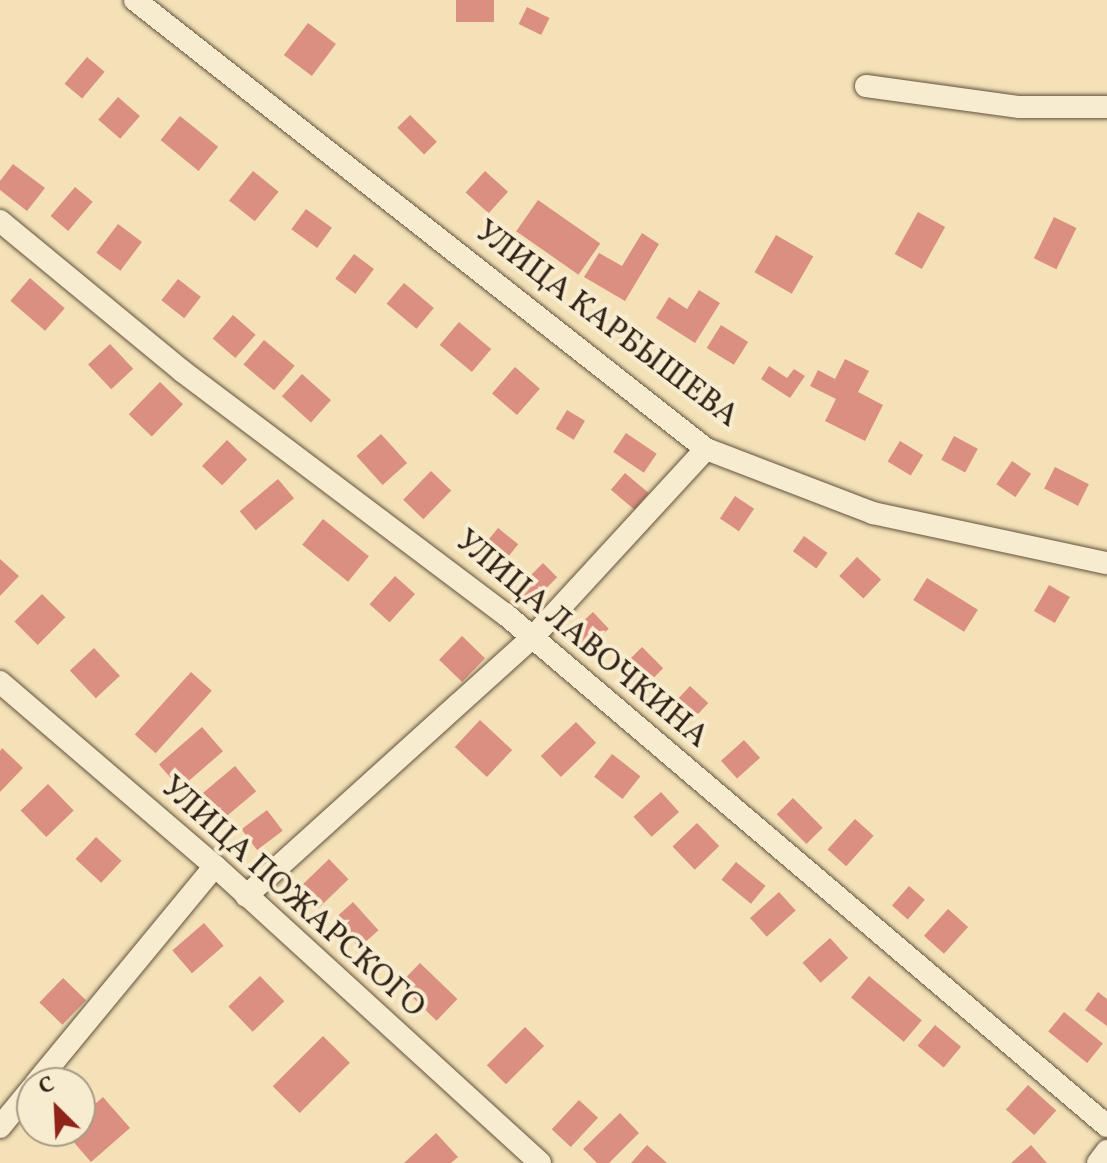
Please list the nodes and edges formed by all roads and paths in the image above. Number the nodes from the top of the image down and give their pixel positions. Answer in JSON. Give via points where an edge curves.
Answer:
{"nodes":[{"id":1,"x":135,"y":0,"type":"edge"},
{"id":2,"x":866,"y":86,"type":"dead end"},
{"id":3,"x":1107,"y":107,"type":"edge"},
{"id":4,"x":0,"y":221,"type":"edge"},
{"id":5,"x":706,"y":449,"type":"junction"},
{"id":6,"x":1107,"y":563,"type":"edge"},
{"id":7,"x":533,"y":637,"type":"junction"},
{"id":8,"x":0,"y":682,"type":"edge"},
{"id":9,"x":215,"y":866,"type":"junction"},
{"id":10,"x":246,"y":896,"type":"junction"},
{"id":11,"x":49,"y":1067,"type":"edge"},
{"id":12,"x":16,"y":1108,"type":"edge"},
{"id":13,"x":1107,"y":1126,"type":"edge"},
{"id":14,"x":0,"y":1127,"type":"edge"},
{"id":15,"x":1107,"y":1151,"type":"edge"},
{"id":16,"x":540,"y":1163,"type":"edge"},
{"id":17,"x":1098,"y":1163,"type":"edge"}],
"edges":[{"from":1,"to":5,"type":"street","name":"УЛИЦА КАРБЫШЕВА"},
{"from":2,"to":3,"type":"street","via":[[1020,107]]},
{"from":4,"to":7,"type":"street","name":"УЛИЦА ЛАВОЧКИНА","via":[[182,371]]},
{"from":5,"to":6,"type":"street","name":"УЛИЦА КАРБЫШЕВА","via":[[873,513]]},
{"from":5,"to":7,"type":"street"},
{"from":7,"to":10,"type":"street"},
{"from":7,"to":13,"type":"street","name":"УЛИЦА ЛАВОЧКИНА"},
{"from":8,"to":9,"type":"street","name":"УЛИЦА ПОЖАРСКОГО"},
{"from":9,"to":10,"type":"street","name":"УЛИЦА ПОЖАРСКОГО"},
{"from":9,"to":11,"type":"street"},
{"from":10,"to":16,"type":"street","name":"УЛИЦА ПОЖАРСКОГО"},
{"from":12,"to":14,"type":"street"},
{"from":15,"to":17,"type":"street"}]}
